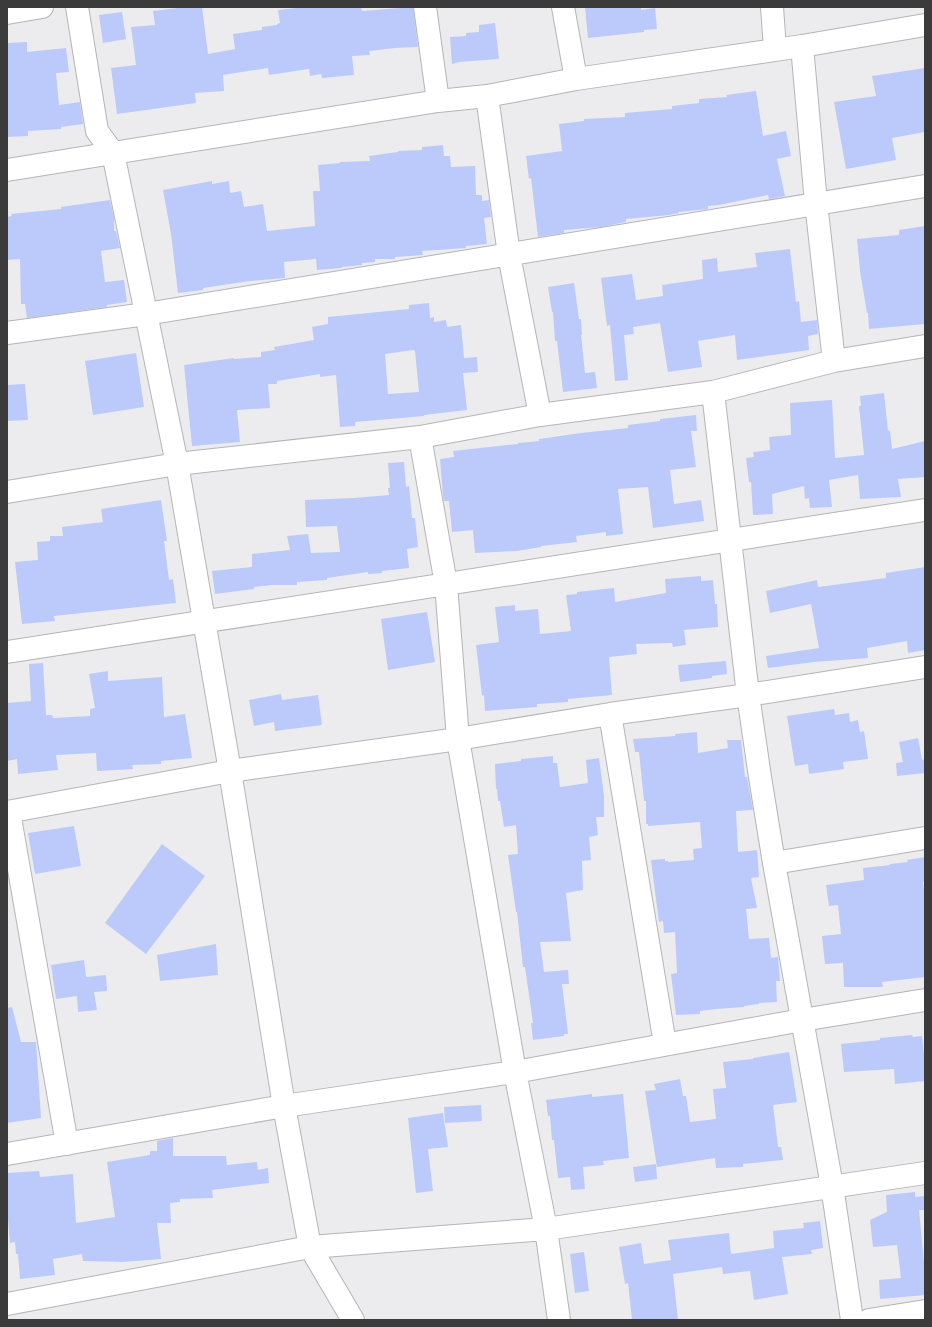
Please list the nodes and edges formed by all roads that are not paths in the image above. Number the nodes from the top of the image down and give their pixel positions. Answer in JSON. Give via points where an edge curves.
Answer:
{"nodes":[{"id":1,"x":42,"y":7,"type":"edge"},
{"id":2,"x":77,"y":7,"type":"edge"},
{"id":3,"x":425,"y":7,"type":"edge"},
{"id":4,"x":563,"y":7,"type":"edge"},
{"id":5,"x":772,"y":7,"type":"edge"},
{"id":6,"x":7,"y":13,"type":"edge"},
{"id":7,"x":921,"y":19,"type":"edge"},
{"id":8,"x":802,"y":46,"type":"junction"},
{"id":9,"x":776,"y":49,"type":"junction"},
{"id":10,"x":576,"y":79,"type":"junction"},
{"id":11,"x":487,"y":96,"type":"junction"},
{"id":12,"x":438,"y":101,"type":"junction"},
{"id":13,"x":112,"y":153,"type":"junction"},
{"id":14,"x":7,"y":170,"type":"edge"},
{"id":15,"x":925,"y":186,"type":"edge"},
{"id":16,"x":816,"y":203,"type":"junction"},
{"id":17,"x":509,"y":255,"type":"junction"},
{"id":18,"x":146,"y":314,"type":"junction"},
{"id":19,"x":7,"y":332,"type":"edge"},
{"id":20,"x":925,"y":346,"type":"edge"},
{"id":21,"x":834,"y":361,"type":"junction"},
{"id":22,"x":713,"y":392,"type":"junction"},
{"id":23,"x":540,"y":415,"type":"junction"},
{"id":24,"x":420,"y":437,"type":"junction"},
{"id":25,"x":177,"y":464,"type":"junction"},
{"id":26,"x":7,"y":492,"type":"edge"},
{"id":27,"x":925,"y":510,"type":"edge"},
{"id":28,"x":730,"y":541,"type":"junction"},
{"id":29,"x":446,"y":584,"type":"junction"},
{"id":30,"x":204,"y":620,"type":"junction"},
{"id":31,"x":7,"y":652,"type":"edge"},
{"id":32,"x":925,"y":667,"type":"edge"},
{"id":33,"x":748,"y":695,"type":"junction"},
{"id":34,"x":610,"y":714,"type":"junction"},
{"id":35,"x":458,"y":739,"type":"junction"},
{"id":36,"x":230,"y":771,"type":"junction"},
{"id":37,"x":8,"y":812,"type":"edge"},
{"id":38,"x":925,"y":838,"type":"edge"},
{"id":39,"x":774,"y":863,"type":"junction"},
{"id":40,"x":925,"y":1000,"type":"edge"},
{"id":41,"x":802,"y":1020,"type":"junction"},
{"id":42,"x":665,"y":1044,"type":"junction"},
{"id":43,"x":515,"y":1072,"type":"junction"},
{"id":44,"x":284,"y":1106,"type":"junction"},
{"id":45,"x":67,"y":1144,"type":"junction"},
{"id":46,"x":7,"y":1154,"type":"edge"},
{"id":47,"x":925,"y":1173,"type":"edge"},
{"id":48,"x":832,"y":1186,"type":"junction"},
{"id":49,"x":546,"y":1229,"type":"junction"},
{"id":50,"x":310,"y":1247,"type":"junction"},
{"id":51,"x":7,"y":1304,"type":"edge"},
{"id":52,"x":925,"y":1311,"type":"edge"},
{"id":53,"x":353,"y":1320,"type":"edge"},
{"id":54,"x":559,"y":1320,"type":"edge"},
{"id":55,"x":852,"y":1320,"type":"edge"},
{"id":56,"x":870,"y":1320,"type":"edge"}],
"edges":[{"from":1,"to":6,"type":"street"},
{"from":2,"to":13,"type":"street","via":[[97,130]]},
{"from":3,"to":12,"type":"street"},
{"from":4,"to":10,"type":"street"},
{"from":5,"to":9,"type":"street"},
{"from":7,"to":8,"type":"street"},
{"from":8,"to":9,"type":"street"},
{"from":8,"to":16,"type":"street"},
{"from":9,"to":10,"type":"street"},
{"from":10,"to":11,"type":"street"},
{"from":11,"to":12,"type":"street"},
{"from":11,"to":17,"type":"street"},
{"from":12,"to":13,"type":"street"},
{"from":13,"to":14,"type":"street"},
{"from":13,"to":18,"type":"street"},
{"from":15,"to":16,"type":"street"},
{"from":16,"to":17,"type":"street"},
{"from":16,"to":21,"type":"street"},
{"from":17,"to":18,"type":"street"},
{"from":17,"to":23,"type":"street"},
{"from":18,"to":19,"type":"street"},
{"from":18,"to":25,"type":"street"},
{"from":20,"to":21,"type":"street"},
{"from":21,"to":22,"type":"street"},
{"from":22,"to":23,"type":"street"},
{"from":22,"to":28,"type":"street"},
{"from":23,"to":24,"type":"street"},
{"from":24,"to":25,"type":"street"},
{"from":24,"to":29,"type":"street"},
{"from":25,"to":26,"type":"street"},
{"from":25,"to":30,"type":"street"},
{"from":27,"to":28,"type":"street"},
{"from":28,"to":29,"type":"street"},
{"from":28,"to":33,"type":"street"},
{"from":29,"to":30,"type":"street"},
{"from":29,"to":35,"type":"street"},
{"from":30,"to":31,"type":"street"},
{"from":30,"to":36,"type":"street"},
{"from":32,"to":33,"type":"street"},
{"from":33,"to":34,"type":"street"},
{"from":33,"to":39,"type":"street"},
{"from":34,"to":35,"type":"street"},
{"from":34,"to":42,"type":"street"},
{"from":35,"to":36,"type":"street"},
{"from":35,"to":43,"type":"street"},
{"from":36,"to":37,"type":"street"},
{"from":36,"to":44,"type":"street"},
{"from":37,"to":45,"type":"street"},
{"from":38,"to":39,"type":"street"},
{"from":39,"to":41,"type":"street"},
{"from":40,"to":41,"type":"street"},
{"from":41,"to":42,"type":"street"},
{"from":41,"to":48,"type":"street"},
{"from":42,"to":43,"type":"street"},
{"from":43,"to":44,"type":"street"},
{"from":43,"to":49,"type":"street"},
{"from":44,"to":45,"type":"street"},
{"from":44,"to":50,"type":"street"},
{"from":45,"to":46,"type":"street"},
{"from":47,"to":48,"type":"street"},
{"from":48,"to":49,"type":"street"},
{"from":48,"to":55,"type":"street"},
{"from":49,"to":50,"type":"street"},
{"from":49,"to":54,"type":"street"},
{"from":50,"to":51,"type":"street"},
{"from":50,"to":53,"type":"street"},
{"from":52,"to":56,"type":"street"}]}
